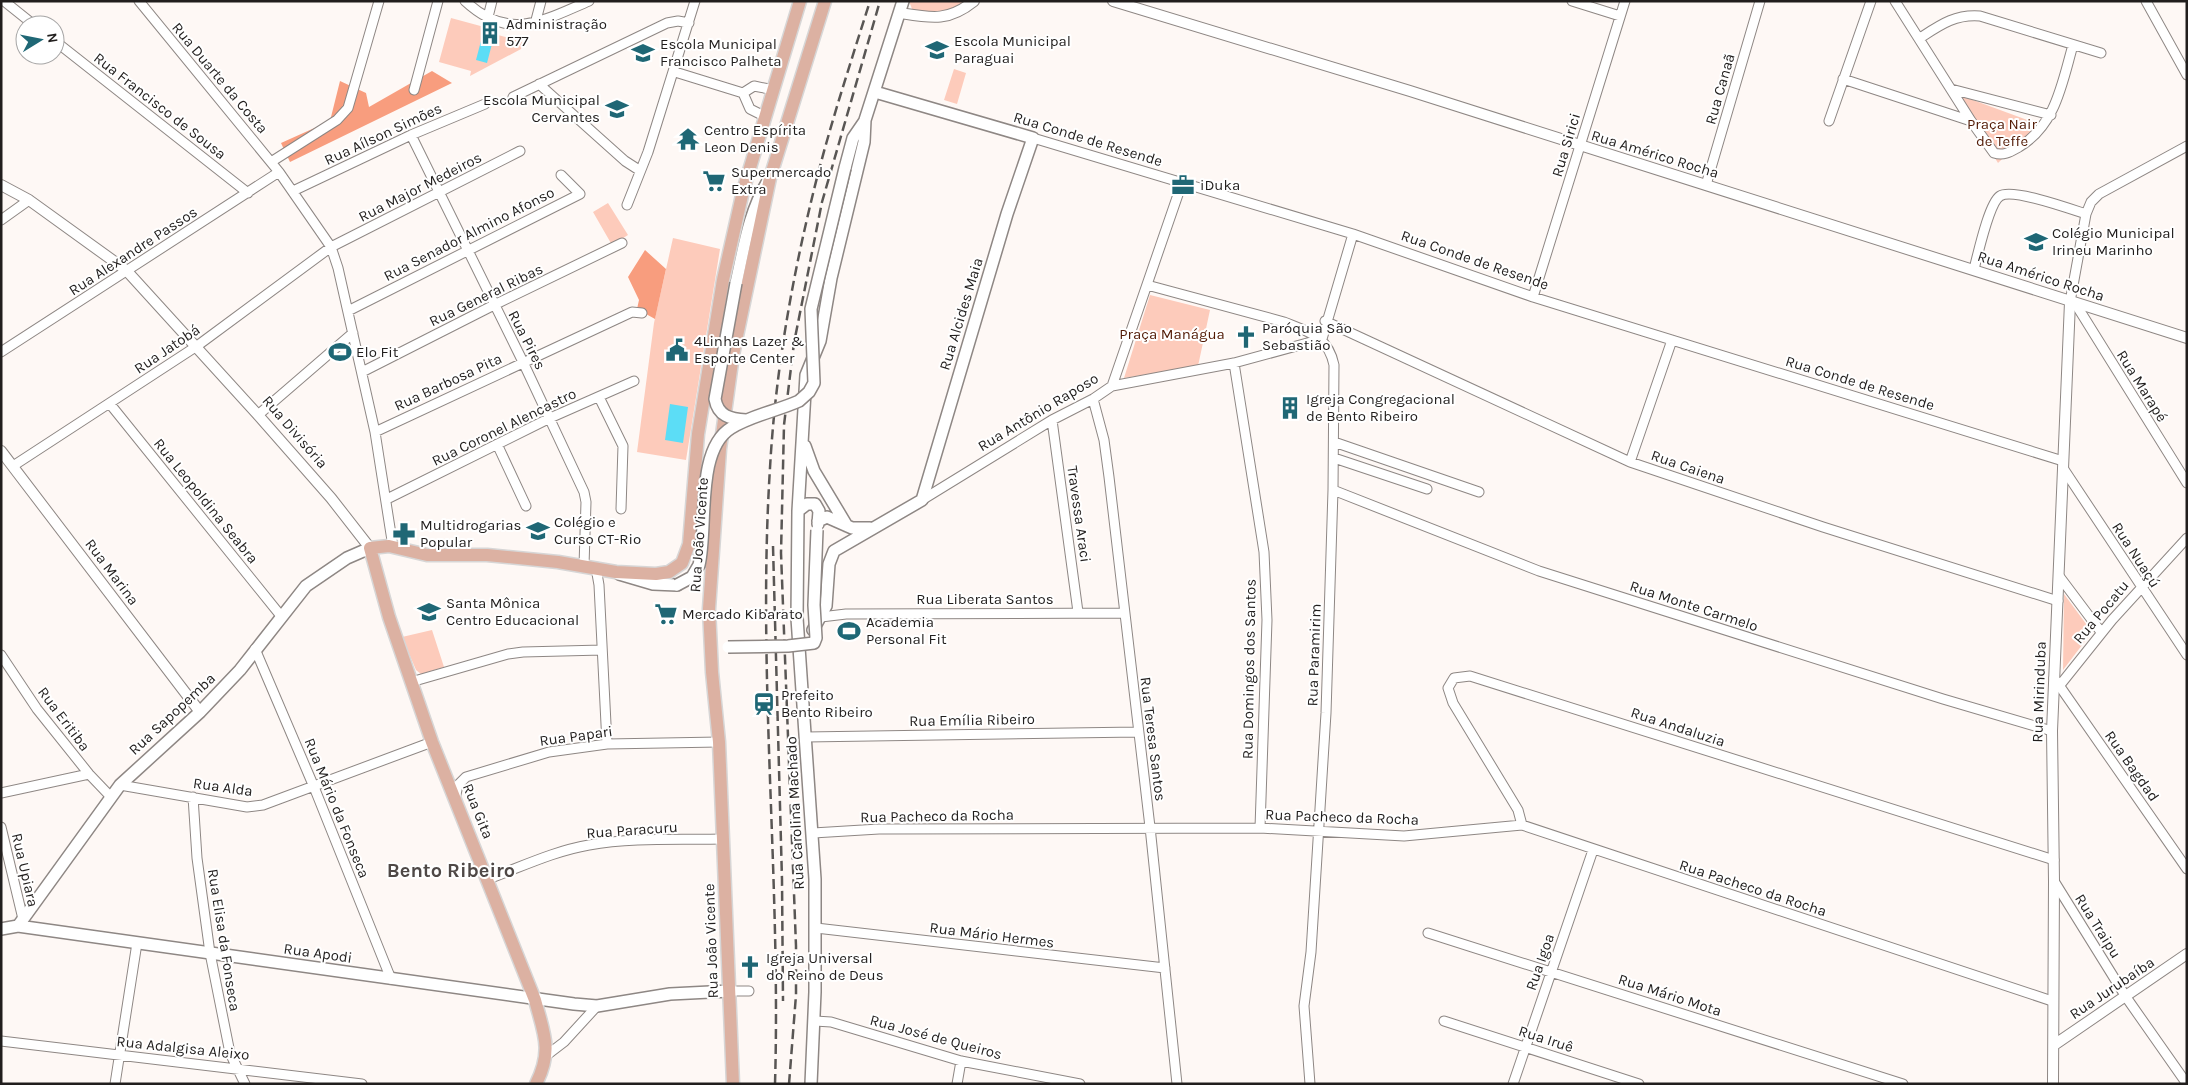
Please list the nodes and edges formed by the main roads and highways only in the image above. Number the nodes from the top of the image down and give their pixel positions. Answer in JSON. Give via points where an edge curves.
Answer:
{"nodes":[{"id":1,"x":800,"y":1,"type":"edge"},
{"id":2,"x":825,"y":1,"type":"edge"},
{"id":3,"x":901,"y":7,"type":"edge"},
{"id":4,"x":875,"y":92,"type":"junction"},
{"id":5,"x":865,"y":120,"type":"junction"},
{"id":6,"x":1033,"y":138,"type":"joint"},
{"id":7,"x":770,"y":178,"type":"junction"},
{"id":8,"x":710,"y":352,"type":"junction"},
{"id":9,"x":733,"y":355,"type":"junction"},
{"id":10,"x":746,"y":420,"type":"junction"},
{"id":11,"x":803,"y":437,"type":"junction"},
{"id":12,"x":922,"y":500,"type":"joint"},
{"id":13,"x":798,"y":511,"type":"junction"},
{"id":14,"x":818,"y":525,"type":"junction"},
{"id":15,"x":847,"y":526,"type":"junction"},
{"id":16,"x":872,"y":528,"type":"junction"},
{"id":17,"x":370,"y":548,"type":"junction"},
{"id":18,"x":616,"y":572,"type":"junction"},
{"id":19,"x":711,"y":647,"type":"junction"},
{"id":20,"x":801,"y":665,"type":"junction"},
{"id":21,"x":33,"y":905,"type":"junction"},
{"id":22,"x":20,"y":922,"type":"junction"},
{"id":23,"x":35,"y":928,"type":"junction"},
{"id":24,"x":1,"y":930,"type":"edge"},
{"id":25,"x":730,"y":991,"type":"junction"},
{"id":26,"x":535,"y":1000,"type":"junction"},
{"id":27,"x":536,"y":1084,"type":"edge"},
{"id":28,"x":733,"y":1084,"type":"edge"},
{"id":29,"x":811,"y":1084,"type":"edge"}],
"edges":[{"from":1,"to":8,"type":"main road","name":"Rua João Vicente","via":[[743,191]]},
{"from":2,"to":7,"type":"main road","name":"Rua João Vicente"},
{"from":3,"to":4,"type":"main road","name":"Rua Carolina Machado"},
{"from":4,"to":5,"type":"main road","name":"Rua Carolina Machado"},
{"from":4,"to":6,"type":"main road","name":"Rua Conde de Resende"},
{"from":5,"to":10,"type":"main road","bridge":true,"via":[[853,138],[811,309],[813,386],[799,401]]},
{"from":5,"to":11,"type":"main road","name":"Rua Carolina Machado","via":[[864,142],[821,334],[806,375]]},
{"from":6,"to":12,"type":"main road","name":"Rua Alcides Maia","via":[[1006,214]]},
{"from":7,"to":9,"type":"main road","name":"Rua João Vicente"},
{"from":7,"to":10,"type":"main road","bridge":true,"via":[[750,219],[715,399],[717,408],[724,415]]},
{"from":8,"to":9,"type":"main road","via":[[721,361]]},
{"from":8,"to":18,"type":"main road","name":"Rua João Vicente","via":[[698,434],[688,549],[682,563],[662,574]]},
{"from":9,"to":19,"type":"main road","name":"Rua João Vicente","via":[[720,449],[709,610]]},
{"from":10,"to":18,"type":"main road","bridge":true,"via":[[725,433],[713,450],[699,565],[692,578],[678,585],[653,584]]},
{"from":11,"to":13,"type":"main road","name":"Rua Carolina Machado"},
{"from":11,"to":15,"type":"main road","via":[[814,471]]},
{"from":12,"to":16,"type":"main road","name":"Rua Antônio Raposo"},
{"from":13,"to":14,"type":"main road","via":[[807,504],[814,504],[818,509]]},
{"from":13,"to":20,"type":"main road","name":"Rua Carolina Machado","via":[[796,618]]},
{"from":14,"to":15,"type":"main road","via":[[827,517]]},
{"from":14,"to":19,"type":"main road","bridge":true,"via":[[814,643]]},
{"from":15,"to":16,"type":"main road"},
{"from":16,"to":20,"type":"main road","name":"Rua Antônio Raposo","via":[[832,554],[828,600]]},
{"from":17,"to":18,"type":"main road","via":[[393,547],[421,555],[487,555]]},
{"from":17,"to":21,"type":"main road","name":"Rua Sapopemba","via":[[347,558],[312,581],[240,670],[110,796]]},
{"from":17,"to":26,"type":"main road","name":"Rua Gita","via":[[389,617],[432,742]]},
{"from":19,"to":25,"type":"main road","name":"Rua João Vicente","via":[[719,742]]},
{"from":20,"to":29,"type":"main road","name":"Rua Carolina Machado","via":[[816,928]]},
{"from":21,"to":22,"type":"main road","name":"Rua Sapopemba"},
{"from":21,"to":23,"type":"main road"},
{"from":22,"to":23,"type":"main road"},
{"from":22,"to":24,"type":"main road"},
{"from":23,"to":26,"type":"main road","name":"Rua Apodi"},
{"from":25,"to":26,"type":"main road","name":"Rua Apodi","via":[[670,994],[597,1006]]},
{"from":25,"to":28,"type":"main road","name":"Rua João Vicente"},
{"from":26,"to":27,"type":"main road","name":"Rua Gita","via":[[547,1055]]}]}
